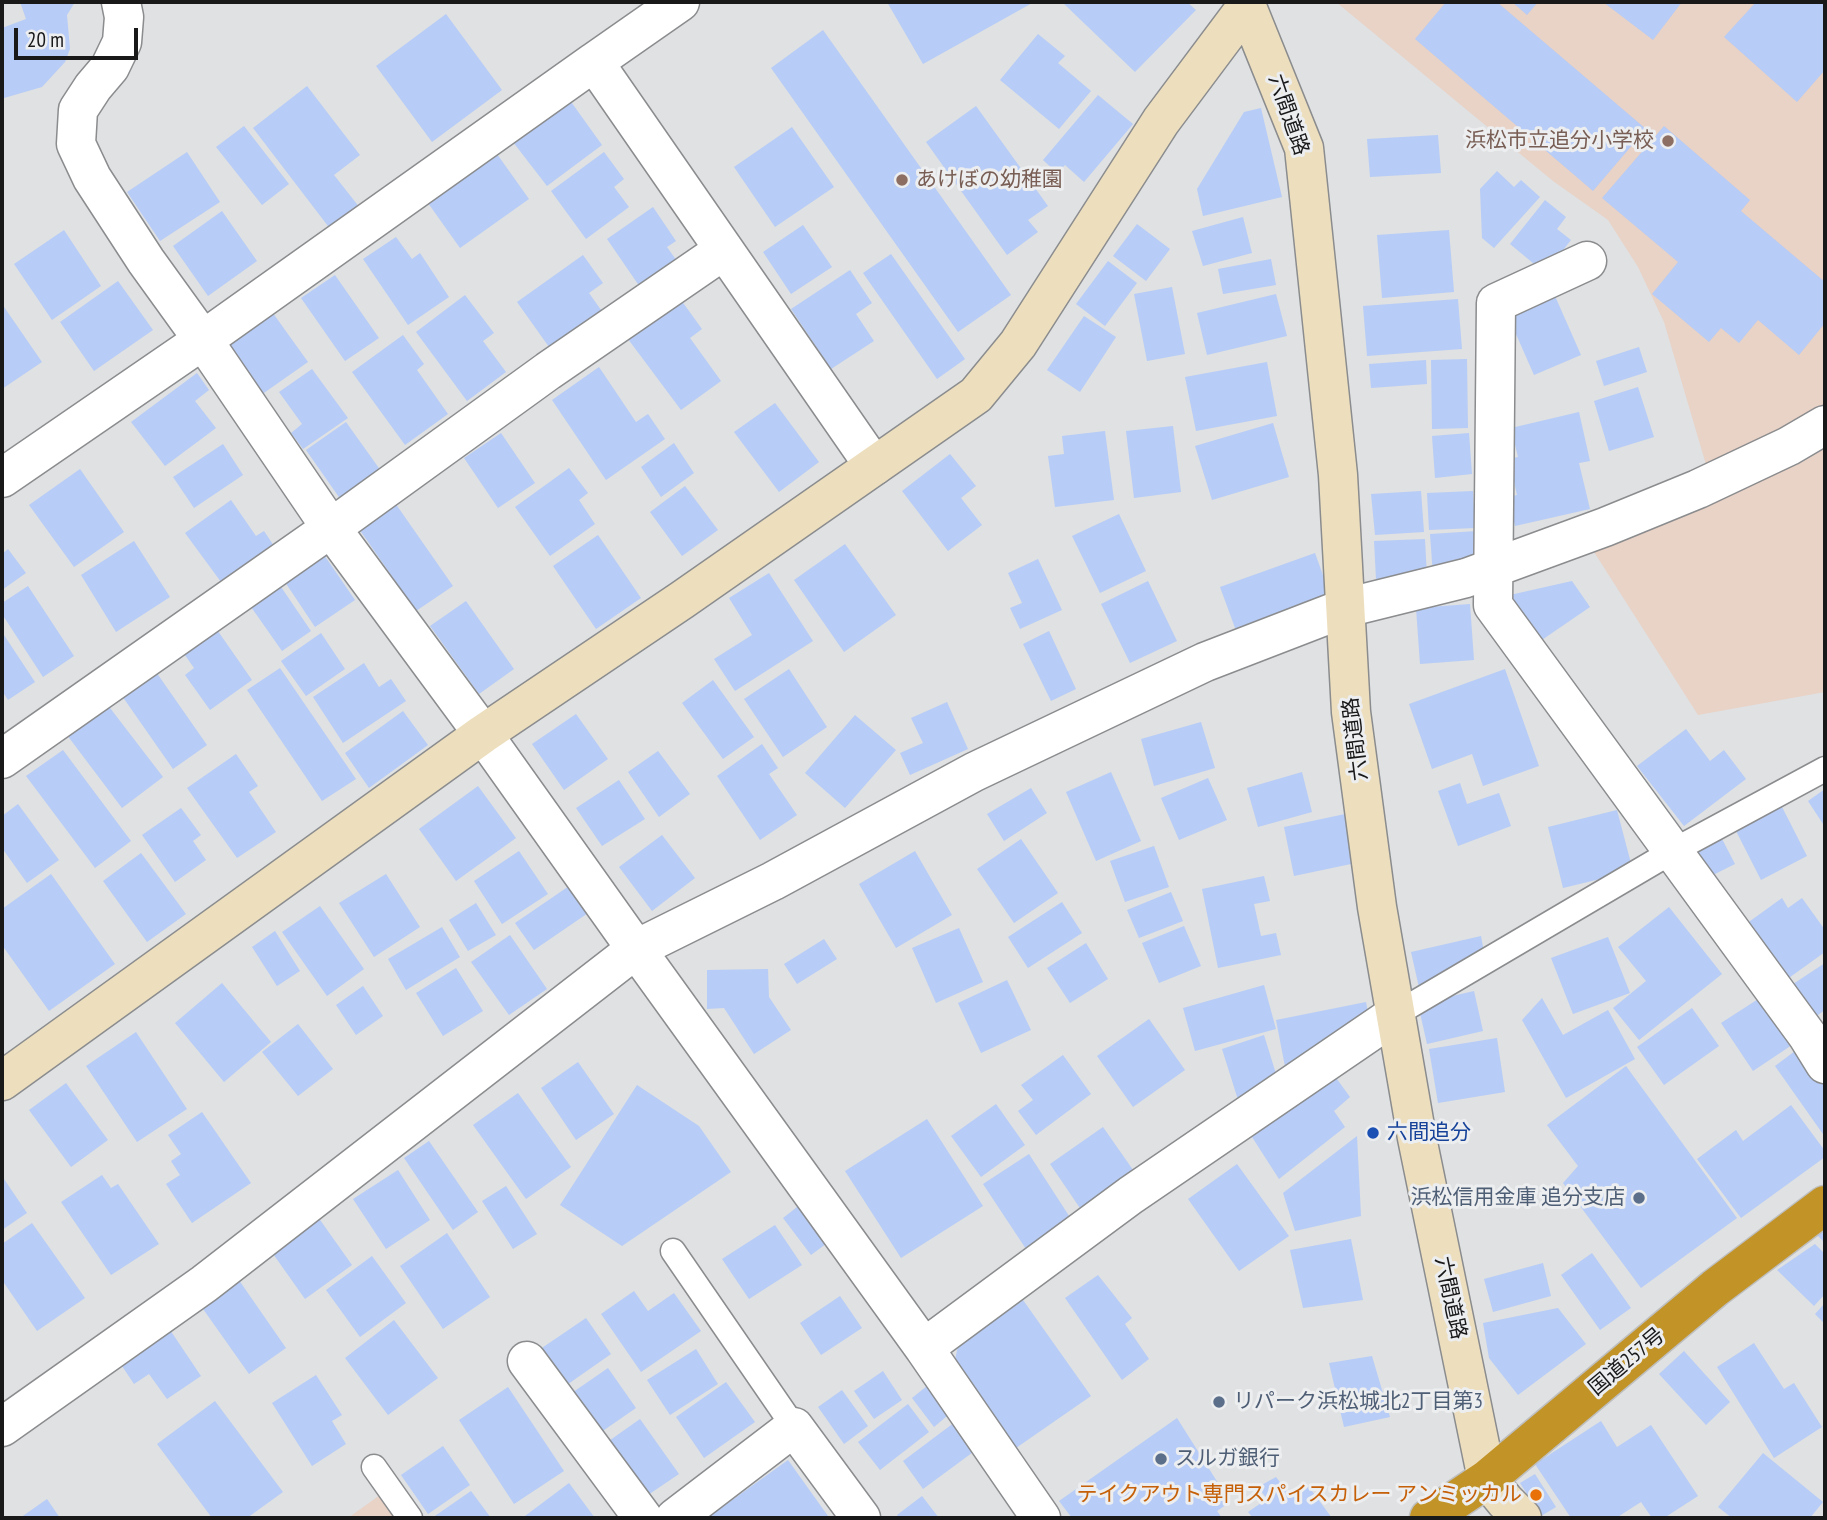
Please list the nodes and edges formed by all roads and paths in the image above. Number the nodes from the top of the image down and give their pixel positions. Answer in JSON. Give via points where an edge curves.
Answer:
{"nodes":[{"id":1,"x":121,"y":2,"type":"edge"},
{"id":2,"x":680,"y":2,"type":"edge"},
{"id":3,"x":1247,"y":3,"type":"edge"},
{"id":4,"x":594,"y":62,"type":"junction"},
{"id":5,"x":724,"y":250,"type":"junction"},
{"id":6,"x":1587,"y":261,"type":"dead end"},
{"id":7,"x":203,"y":340,"type":"junction"},
{"id":8,"x":1825,"y":425,"type":"edge"},
{"id":9,"x":874,"y":466,"type":"junction"},
{"id":10,"x":2,"y":478,"type":"edge"},
{"id":11,"x":331,"y":528,"type":"junction"},
{"id":12,"x":1493,"y":569,"type":"junction"},
{"id":13,"x":1345,"y":608,"type":"junction"},
{"id":14,"x":483,"y":734,"type":"junction"},
{"id":15,"x":2,"y":759,"type":"edge"},
{"id":16,"x":1825,"y":769,"type":"edge"},
{"id":17,"x":1673,"y":850,"type":"junction"},
{"id":18,"x":636,"y":949,"type":"junction"},
{"id":19,"x":1396,"y":1014,"type":"junction"},
{"id":20,"x":1825,"y":1064,"type":"edge"},
{"id":21,"x":2,"y":1081,"type":"edge"},
{"id":22,"x":1825,"y":1205,"type":"edge"},
{"id":23,"x":673,"y":1251,"type":"dead end"},
{"id":24,"x":924,"y":1348,"type":"junction"},
{"id":25,"x":527,"y":1361,"type":"dead end"},
{"id":26,"x":2,"y":1427,"type":"edge"},
{"id":27,"x":794,"y":1427,"type":"junction"},
{"id":28,"x":374,"y":1467,"type":"dead end"},
{"id":29,"x":1487,"y":1479,"type":"junction"},
{"id":30,"x":411,"y":1518,"type":"edge"},
{"id":31,"x":643,"y":1518,"type":"edge"},
{"id":32,"x":675,"y":1518,"type":"edge"},
{"id":33,"x":861,"y":1518,"type":"edge"},
{"id":34,"x":1041,"y":1518,"type":"edge"},
{"id":35,"x":1429,"y":1518,"type":"edge"},
{"id":36,"x":1522,"y":1518,"type":"edge"}],
"edges":[{"from":1,"to":7,"type":"street","via":[[122,42],[78,110],[76,144],[112,209]]},
{"from":2,"to":4,"type":"street"},
{"from":3,"to":9,"type":"street","via":[[1161,121],[1018,344],[975,395]]},
{"from":3,"to":13,"type":"street","name":"六間道路","via":[[1304,148],[1338,475]]},
{"from":4,"to":5,"type":"street"},
{"from":4,"to":7,"type":"street"},
{"from":5,"to":9,"type":"street"},
{"from":5,"to":11,"type":"street"},
{"from":6,"to":12,"type":"street","via":[[1496,303]]},
{"from":7,"to":10,"type":"street"},
{"from":7,"to":11,"type":"street"},
{"from":8,"to":12,"type":"street","via":[[1698,489]]},
{"from":9,"to":14,"type":"street"},
{"from":11,"to":14,"type":"street"},
{"from":11,"to":15,"type":"street"},
{"from":12,"to":13,"type":"street"},
{"from":12,"to":17,"type":"street","via":[[1493,605]]},
{"from":13,"to":18,"type":"street","via":[[1205,662],[974,772]]},
{"from":13,"to":19,"type":"street","name":"六間道路","via":[[1351,712]]},
{"from":14,"to":18,"type":"street"},
{"from":14,"to":21,"type":"street"},
{"from":16,"to":17,"type":"lane"},
{"from":17,"to":19,"type":"lane"},
{"from":17,"to":20,"type":"street"},
{"from":18,"to":24,"type":"street"},
{"from":18,"to":26,"type":"street","via":[[204,1284]]},
{"from":19,"to":24,"type":"street","via":[[1131,1195]]},
{"from":19,"to":29,"type":"street","name":"六間道路"},
{"from":22,"to":29,"type":"highway","name":"国道257号","via":[[1715,1288]]},
{"from":23,"to":27,"type":"lane"},
{"from":24,"to":34,"type":"street"},
{"from":25,"to":31,"type":"street"},
{"from":27,"to":32,"type":"street"},
{"from":27,"to":33,"type":"street"},
{"from":28,"to":30,"type":"lane"},
{"from":29,"to":35,"type":"highway","name":"国道257号"},
{"from":29,"to":36,"type":"street"}]}
